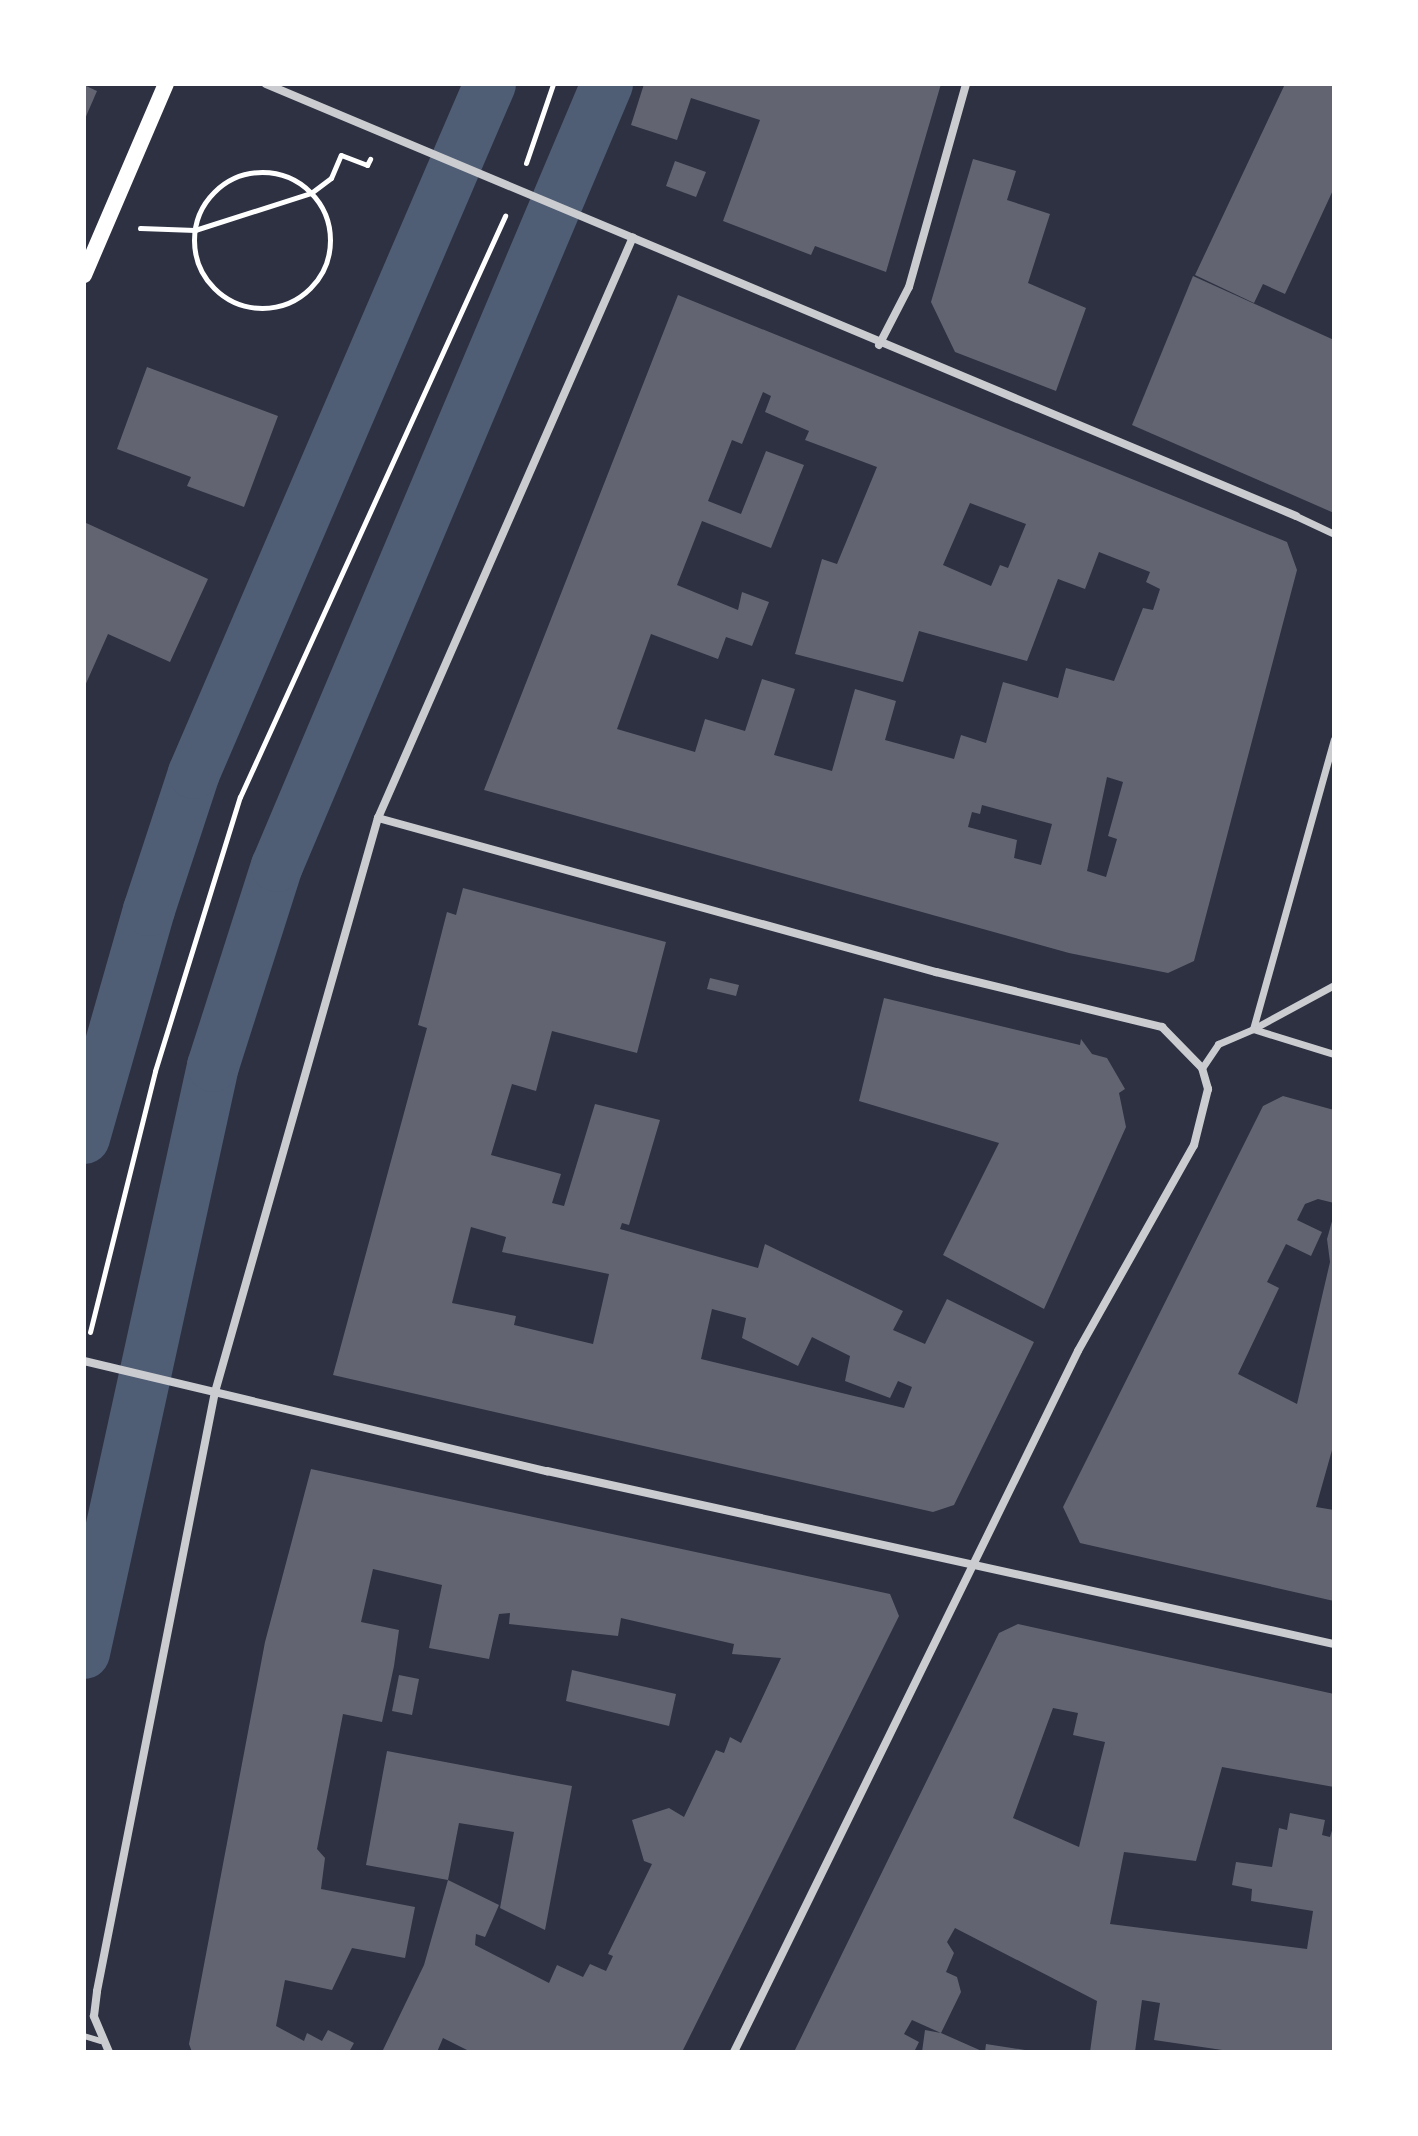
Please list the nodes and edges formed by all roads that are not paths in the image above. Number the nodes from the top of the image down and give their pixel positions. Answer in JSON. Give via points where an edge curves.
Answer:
{"nodes":[{"id":1,"x":166,"y":84,"type":"edge"},
{"id":2,"x":266,"y":84,"type":"edge"},
{"id":3,"x":966,"y":84,"type":"edge"},
{"id":4,"x":633,"y":237,"type":"junction"},
{"id":5,"x":84,"y":275,"type":"edge"},
{"id":6,"x":879,"y":345,"type":"junction"},
{"id":7,"x":1296,"y":516,"type":"joint"},
{"id":8,"x":1334,"y":534,"type":"edge"},
{"id":9,"x":1334,"y":739,"type":"edge"},
{"id":10,"x":378,"y":818,"type":"junction"},
{"id":11,"x":1334,"y":985,"type":"edge"},
{"id":12,"x":1253,"y":1029,"type":"junction"},
{"id":13,"x":1334,"y":1054,"type":"edge"},
{"id":14,"x":1202,"y":1068,"type":"junction"},
{"id":15,"x":84,"y":1361,"type":"edge"},
{"id":16,"x":215,"y":1392,"type":"junction"},
{"id":17,"x":974,"y":1561,"type":"junction"},
{"id":18,"x":1334,"y":1644,"type":"edge"},
{"id":19,"x":84,"y":2036,"type":"edge"},
{"id":20,"x":100,"y":2041,"type":"junction"},
{"id":21,"x":109,"y":2052,"type":"edge"},
{"id":22,"x":734,"y":2052,"type":"edge"}],
"edges":[{"from":1,"to":5,"type":"main road"},
{"from":2,"to":4,"type":"street"},
{"from":3,"to":6,"type":"street","via":[[909,287]]},
{"from":4,"to":6,"type":"street"},
{"from":4,"to":10,"type":"street"},
{"from":6,"to":7,"type":"street"},
{"from":7,"to":8,"type":"street"},
{"from":9,"to":12,"type":"street"},
{"from":10,"to":14,"type":"street","via":[[936,972],[1162,1027]]},
{"from":10,"to":16,"type":"street"},
{"from":11,"to":12,"type":"street"},
{"from":12,"to":13,"type":"street"},
{"from":12,"to":14,"type":"street","via":[[1218,1044]]},
{"from":14,"to":17,"type":"street","via":[[1208,1089],[1194,1145],[1078,1351]]},
{"from":15,"to":16,"type":"street"},
{"from":16,"to":17,"type":"street","via":[[547,1471]]},
{"from":16,"to":20,"type":"street","via":[[97,1991],[94,2016]]},
{"from":17,"to":18,"type":"street"},
{"from":17,"to":22,"type":"street"},
{"from":19,"to":20,"type":"lane"},
{"from":20,"to":21,"type":"street"}]}
